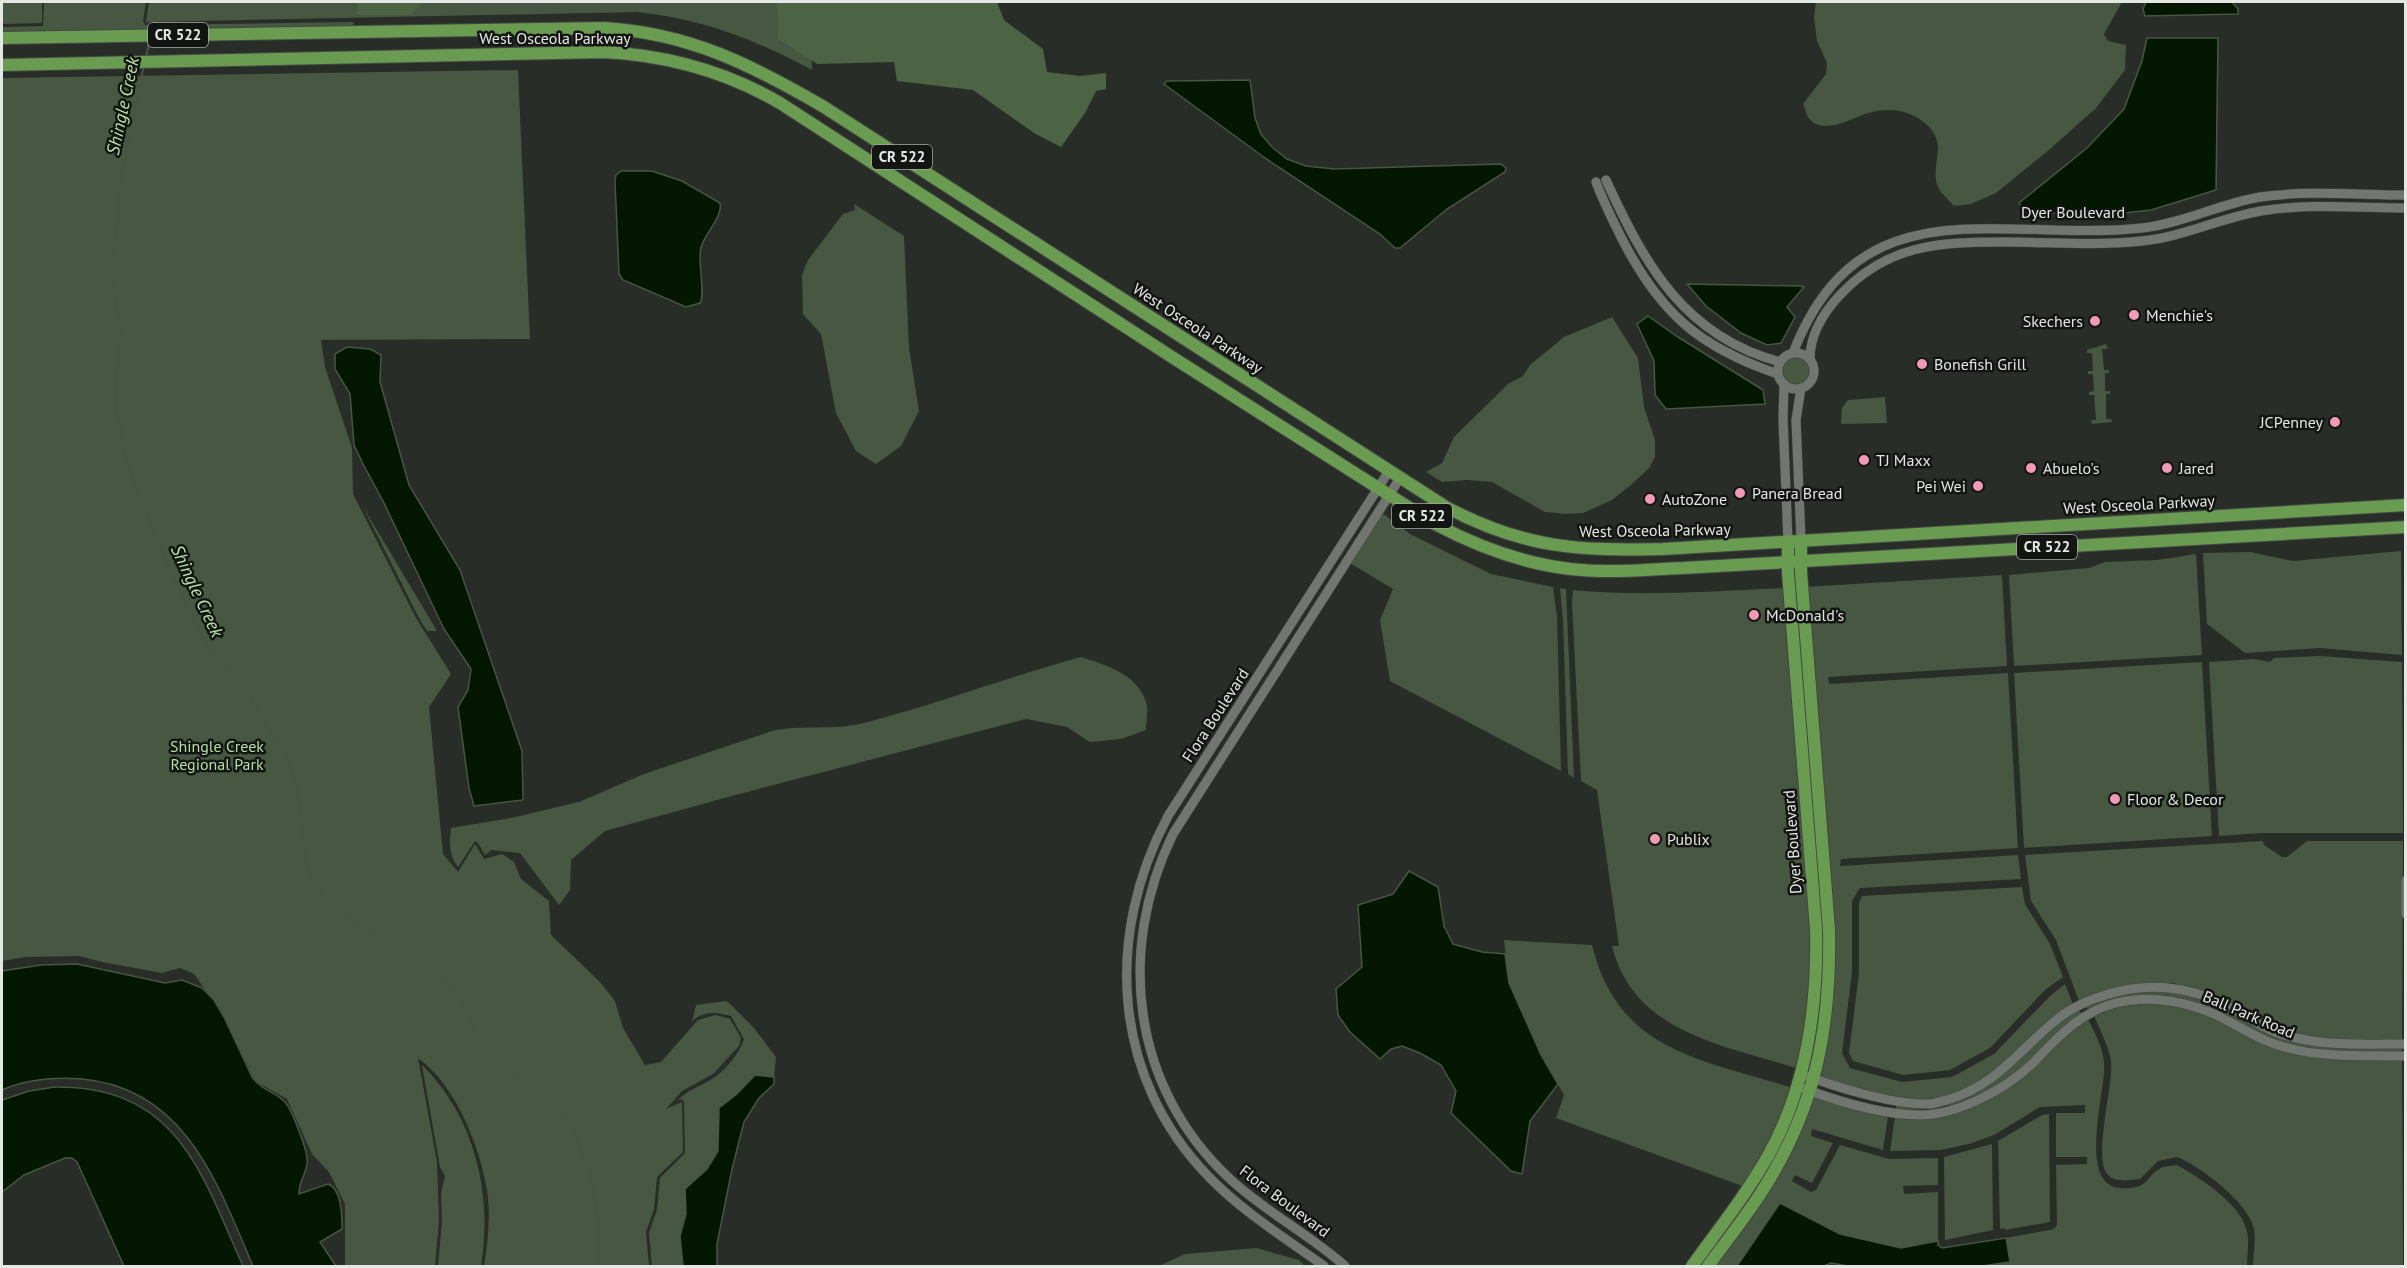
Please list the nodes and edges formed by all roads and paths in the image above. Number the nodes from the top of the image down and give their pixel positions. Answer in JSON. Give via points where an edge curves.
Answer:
{"nodes":[{"id":1,"x":2,"y":38,"type":"edge"},
{"id":2,"x":2,"y":65,"type":"edge"},
{"id":3,"x":2406,"y":195,"type":"edge"},
{"id":4,"x":2406,"y":208,"type":"edge"},
{"id":5,"x":1793,"y":353,"type":"junction"},
{"id":6,"x":1810,"y":359,"type":"junction"},
{"id":7,"x":1780,"y":362,"type":"junction"},
{"id":8,"x":1778,"y":374,"type":"junction"},
{"id":9,"x":1784,"y":384,"type":"junction"},
{"id":10,"x":1801,"y":388,"type":"junction"},
{"id":11,"x":1394,"y":474,"type":"junction"},
{"id":12,"x":1384,"y":492,"type":"junction"},
{"id":13,"x":2406,"y":505,"type":"edge"},
{"id":14,"x":2406,"y":527,"type":"edge"},
{"id":15,"x":1801,"y":540,"type":"junction"},
{"id":16,"x":1788,"y":541,"type":"junction"},
{"id":17,"x":1801,"y":561,"type":"junction"},
{"id":18,"x":1788,"y":562,"type":"junction"},
{"id":19,"x":1798,"y":695,"type":"junction"},
{"id":20,"x":1817,"y":777,"type":"junction"},
{"id":21,"x":1805,"y":791,"type":"junction"},
{"id":22,"x":2406,"y":880,"type":"edge"},
{"id":23,"x":1827,"y":906,"type":"junction"},
{"id":24,"x":2406,"y":914,"type":"edge"},
{"id":25,"x":1140,"y":995,"type":"junction"},
{"id":26,"x":1126,"y":997,"type":"junction"},
{"id":27,"x":2406,"y":1044,"type":"edge"},
{"id":28,"x":2406,"y":1056,"type":"edge"},
{"id":29,"x":1805,"y":1082,"type":"junction"},
{"id":30,"x":1324,"y":1266,"type":"edge"},
{"id":31,"x":1345,"y":1266,"type":"edge"},
{"id":32,"x":1692,"y":1266,"type":"edge"},
{"id":33,"x":1708,"y":1266,"type":"edge"}],
"edges":[{"from":1,"to":11,"type":"main road","name":"West Osceola Parkway","number":"CR 522","via":[[620,29],[675,38],[742,62],[824,107]]},
{"from":2,"to":12,"type":"main road","name":"West Osceola Parkway","number":"CR 522","via":[[627,53],[676,61],[734,79],[790,109]]},
{"from":3,"to":5,"type":"street","name":"Dyer Boulevard","via":[[2263,197],[2141,228],[1958,229],[1914,235],[1886,245],[1838,278],[1819,300]]},
{"from":4,"to":6,"type":"street","name":"Dyer Boulevard","via":[[2264,210],[2141,241],[1956,242],[1917,248],[1895,255],[1851,284],[1821,321],[1811,343]]},
{"from":5,"to":6,"type":"street"},
{"from":5,"to":7,"type":"street"},
{"from":6,"to":10,"type":"street","via":[[1812,380]]},
{"from":7,"to":8,"type":"street"},
{"from":7,"to":8,"type":"street","via":[[1712,332],[1679,303],[1653,270],[1601,181],[1638,269],[1660,301],[1695,334],[1730,355]]},
{"from":8,"to":9,"type":"street"},
{"from":9,"to":10,"type":"street"},
{"from":9,"to":16,"type":"street","name":"Dyer Boulevard"},
{"from":10,"to":15,"type":"street","name":"Dyer Boulevard","via":[[1796,420]]},
{"from":11,"to":12,"type":"street","name":"Flora Boulevard"},
{"from":11,"to":16,"type":"main road","name":"West Osceola Parkway","number":"CR 522","via":[[1446,507],[1488,527],[1570,548],[1663,549]]},
{"from":12,"to":18,"type":"main road","name":"West Osceola Parkway","number":"CR 522","via":[[1468,541],[1511,557],[1552,566],[1607,571]]},
{"from":12,"to":25,"type":"street","name":"Flora Boulevard","via":[[1173,834],[1156,870],[1146,906],[1139,954]]},
{"from":12,"to":26,"type":"street","name":"Flora Boulevard","via":[[1158,835],[1131,917]]},
{"from":13,"to":15,"type":"main road","name":"West Osceola Parkway","number":"CR 522"},
{"from":14,"to":17,"type":"main road","name":"West Osceola Parkway","number":"CR 522"},
{"from":15,"to":16,"type":"main road","name":"West Osceola Parkway","number":"CR 522"},
{"from":15,"to":17,"type":"main road","name":"Dyer Boulevard"},
{"from":16,"to":18,"type":"main road","name":"Dyer Boulevard"},
{"from":17,"to":18,"type":"main road","name":"West Osceola Parkway","number":"CR 522"},
{"from":17,"to":20,"type":"main road","name":"Dyer Boulevard"},
{"from":18,"to":19,"type":"main road","name":"Dyer Boulevard"},
{"from":19,"to":20,"type":"main road","via":[[1804,707],[1808,772]]},
{"from":19,"to":21,"type":"main road","name":"Dyer Boulevard"},
{"from":20,"to":23,"type":"main road","name":"Dyer Boulevard"},
{"from":21,"to":23,"type":"main road","via":[[1814,807],[1820,888]]},
{"from":21,"to":29,"type":"main road","name":"Dyer Boulevard","via":[[1817,974]]},
{"from":22,"to":24,"type":"street"},
{"from":23,"to":29,"type":"main road","name":"Dyer Boulevard","via":[[1828,1005],[1824,1036]]},
{"from":25,"to":26,"type":"street"},
{"from":25,"to":31,"type":"street","name":"Flora Boulevard","via":[[1154,1061],[1168,1097],[1194,1138],[1240,1188]]},
{"from":26,"to":30,"type":"street","name":"Flora Boulevard","via":[[1148,1083],[1185,1148],[1237,1202]]},
{"from":27,"to":29,"type":"street","name":"Ball Park Road","via":[[2321,1042],[2275,1032],[2224,1004],[2175,987],[2138,988],[2084,1003],[2056,1020],[1988,1082],[1958,1097],[1931,1104],[1893,1102]]},
{"from":28,"to":29,"type":"street","name":"Ball Park Road","via":[[2318,1054],[2286,1048],[2213,1014],[2179,1002],[2152,999],[2116,1003],[2081,1018],[2031,1064],[1968,1105],[1921,1115],[1880,1111]]},
{"from":29,"to":32,"type":"main road","name":"Dyer Boulevard","via":[[1750,1186]]},
{"from":29,"to":33,"type":"main road","name":"Dyer Boulevard","via":[[1781,1158]]}]}
